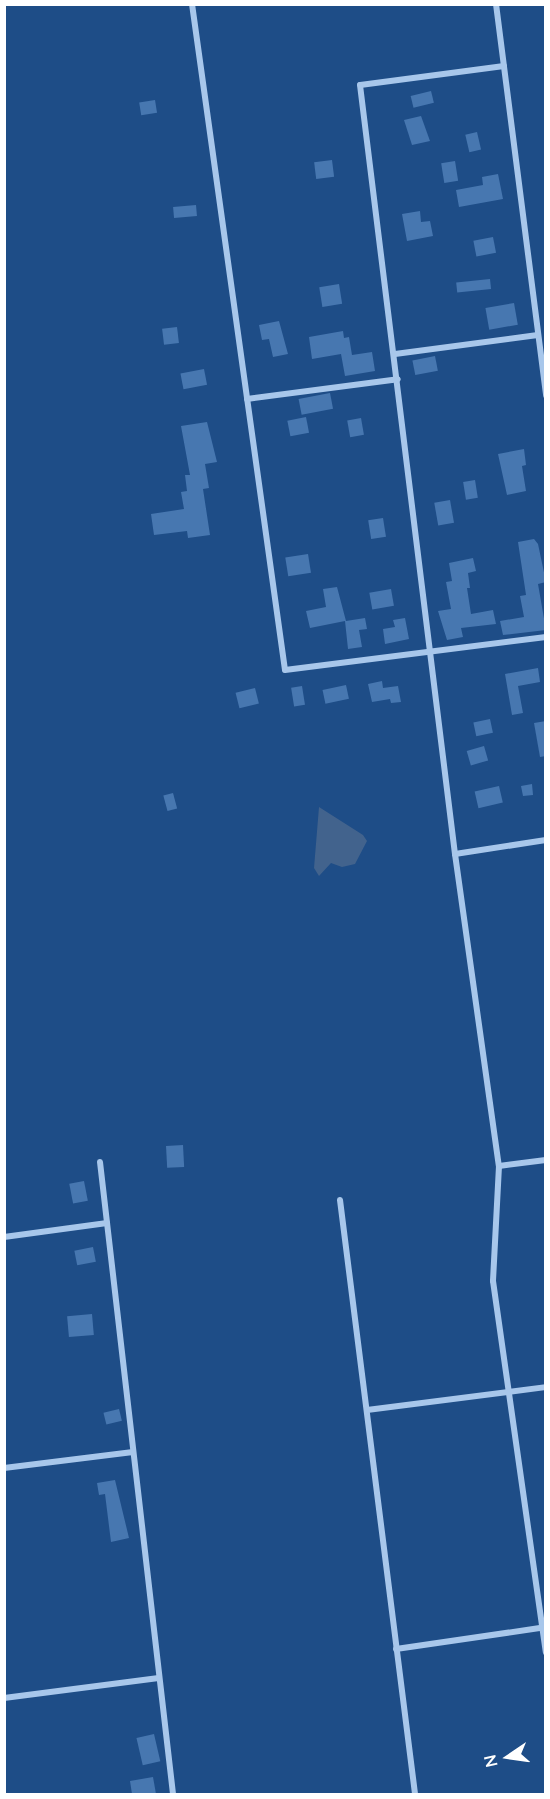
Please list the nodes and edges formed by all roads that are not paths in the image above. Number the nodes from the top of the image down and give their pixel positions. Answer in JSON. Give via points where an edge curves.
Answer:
{"nodes":[{"id":1,"x":192,"y":4,"type":"edge"},
{"id":2,"x":496,"y":4,"type":"edge"},
{"id":3,"x":504,"y":66,"type":"junction"},
{"id":4,"x":538,"y":335,"type":"junction"},
{"id":5,"x":394,"y":354,"type":"junction"},
{"id":6,"x":398,"y":379,"type":"junction"},
{"id":7,"x":546,"y":396,"type":"edge"},
{"id":8,"x":247,"y":399,"type":"junction"},
{"id":9,"x":546,"y":637,"type":"edge"},
{"id":10,"x":433,"y":651,"type":"junction"},
{"id":11,"x":546,"y":840,"type":"edge"},
{"id":12,"x":455,"y":854,"type":"junction"},
{"id":13,"x":546,"y":1160,"type":"edge"},
{"id":14,"x":100,"y":1161,"type":"dead end"},
{"id":15,"x":499,"y":1166,"type":"junction"},
{"id":16,"x":340,"y":1200,"type":"dead end"},
{"id":17,"x":107,"y":1223,"type":"junction"},
{"id":18,"x":4,"y":1237,"type":"edge"},
{"id":19,"x":546,"y":1387,"type":"edge"},
{"id":20,"x":509,"y":1391,"type":"junction"},
{"id":21,"x":367,"y":1410,"type":"junction"},
{"id":22,"x":134,"y":1452,"type":"junction"},
{"id":23,"x":4,"y":1468,"type":"edge"},
{"id":24,"x":544,"y":1627,"type":"edge"},
{"id":25,"x":396,"y":1648,"type":"junction"},
{"id":26,"x":546,"y":1652,"type":"edge"},
{"id":27,"x":159,"y":1678,"type":"junction"},
{"id":28,"x":4,"y":1698,"type":"edge"},
{"id":29,"x":173,"y":1794,"type":"edge"},
{"id":30,"x":415,"y":1794,"type":"edge"}],
"edges":[{"from":1,"to":8,"type":"street"},
{"from":2,"to":3,"type":"street"},
{"from":3,"to":4,"type":"street"},
{"from":3,"to":5,"type":"street","via":[[360,85]]},
{"from":4,"to":5,"type":"street"},
{"from":4,"to":7,"type":"street"},
{"from":5,"to":6,"type":"street"},
{"from":6,"to":8,"type":"street"},
{"from":6,"to":10,"type":"street"},
{"from":8,"to":10,"type":"street","via":[[285,670]]},
{"from":9,"to":10,"type":"street"},
{"from":10,"to":12,"type":"street"},
{"from":11,"to":12,"type":"street"},
{"from":12,"to":15,"type":"street"},
{"from":13,"to":15,"type":"street"},
{"from":14,"to":17,"type":"street"},
{"from":15,"to":20,"type":"street","via":[[494,1281]]},
{"from":16,"to":21,"type":"street"},
{"from":17,"to":18,"type":"street"},
{"from":17,"to":22,"type":"street"},
{"from":19,"to":20,"type":"street"},
{"from":20,"to":21,"type":"street"},
{"from":20,"to":24,"type":"street"},
{"from":21,"to":25,"type":"street"},
{"from":22,"to":23,"type":"street"},
{"from":22,"to":27,"type":"street"},
{"from":24,"to":25,"type":"street"},
{"from":24,"to":26,"type":"street"},
{"from":25,"to":30,"type":"street"},
{"from":27,"to":28,"type":"street"},
{"from":27,"to":29,"type":"street"}]}
